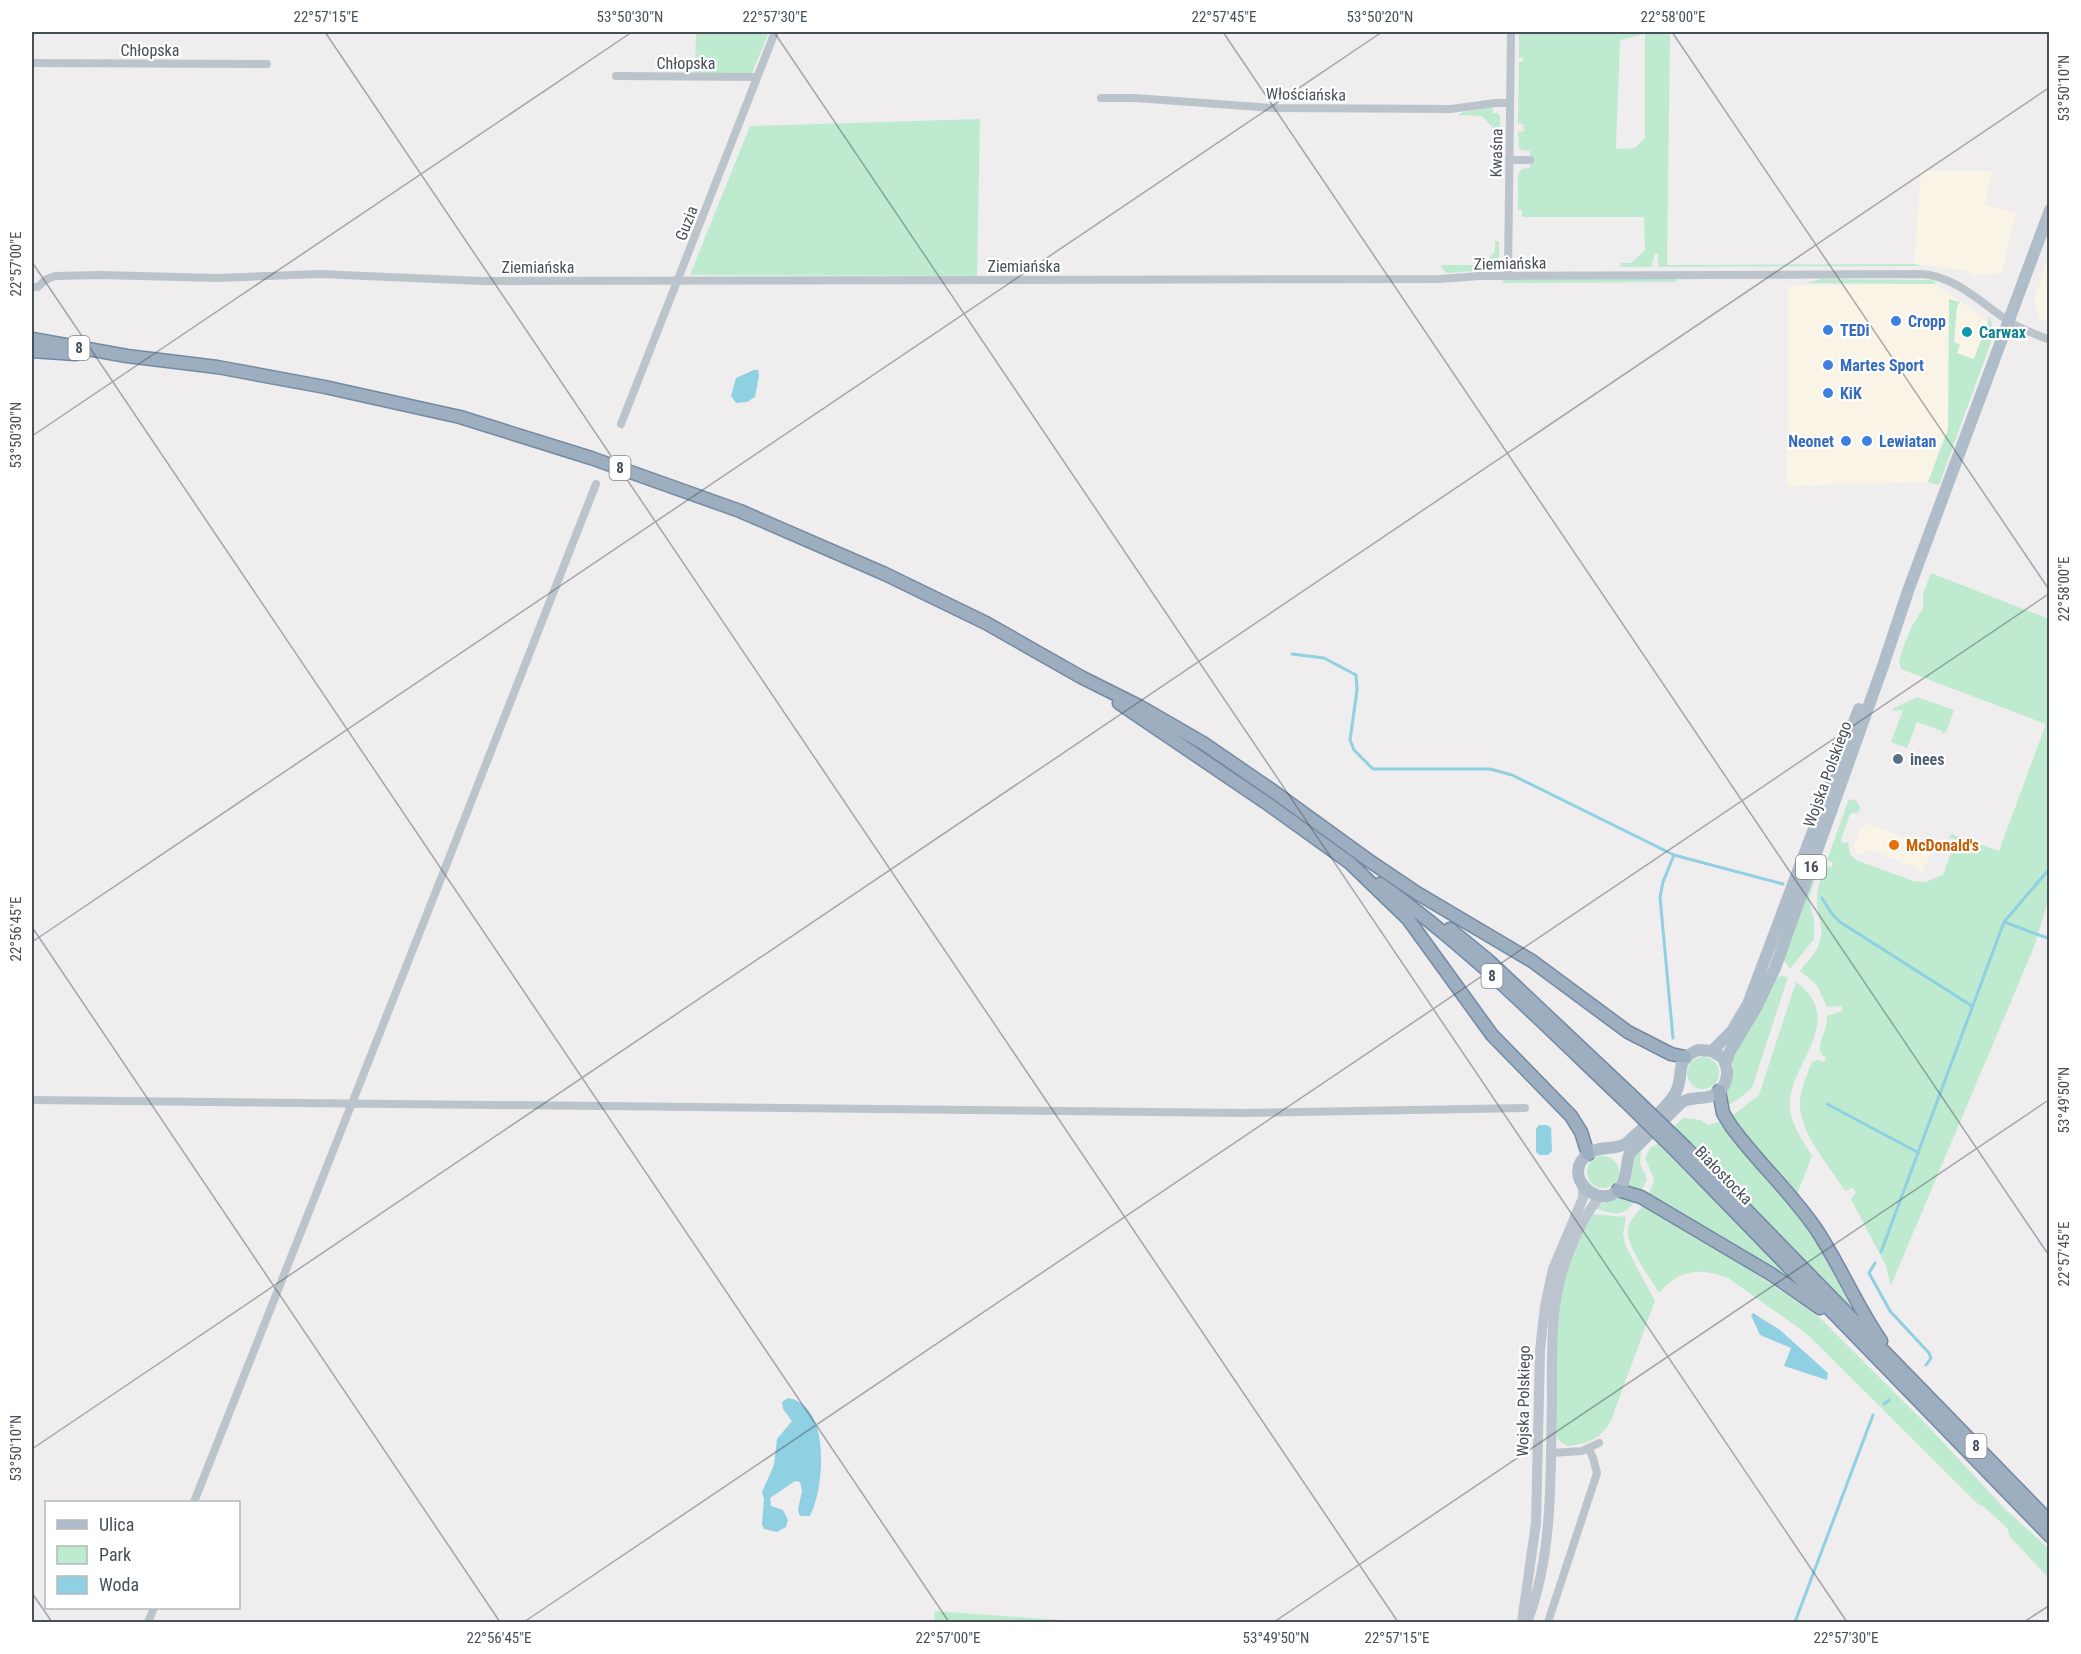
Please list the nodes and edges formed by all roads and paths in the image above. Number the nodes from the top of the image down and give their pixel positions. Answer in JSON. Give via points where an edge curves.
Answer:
{"nodes":[{"id":1,"x":775,"y":32,"type":"edge"},
{"id":2,"x":1511,"y":32,"type":"edge"},
{"id":3,"x":32,"y":63,"type":"edge"},
{"id":4,"x":267,"y":64,"type":"dead end"},
{"id":5,"x":616,"y":76,"type":"dead end"},
{"id":6,"x":757,"y":77,"type":"junction"},
{"id":7,"x":1101,"y":98,"type":"dead end"},
{"id":8,"x":1510,"y":103,"type":"junction"},
{"id":9,"x":1509,"y":160,"type":"junction"},
{"id":10,"x":1530,"y":160,"type":"dead end"},
{"id":11,"x":2049,"y":210,"type":"edge"},
{"id":12,"x":1508,"y":276,"type":"junction"},
{"id":13,"x":678,"y":281,"type":"junction"},
{"id":14,"x":32,"y":287,"type":"edge"},
{"id":15,"x":2008,"y":321,"type":"junction"},
{"id":16,"x":32,"y":339,"type":"edge"},
{"id":17,"x":2049,"y":340,"type":"edge"},
{"id":18,"x":32,"y":351,"type":"edge"},
{"id":19,"x":128,"y":356,"type":"junction"},
{"id":20,"x":621,"y":424,"type":"dead end"},
{"id":21,"x":596,"y":484,"type":"dead end"},
{"id":22,"x":1081,"y":677,"type":"junction"},
{"id":23,"x":1835,"y":787,"type":"junction"},
{"id":24,"x":1371,"y":862,"type":"junction"},
{"id":25,"x":1350,"y":863,"type":"junction"},
{"id":26,"x":1712,"y":1052,"type":"junction"},
{"id":27,"x":1685,"y":1057,"type":"junction"},
{"id":28,"x":1726,"y":1063,"type":"junction"},
{"id":29,"x":1719,"y":1091,"type":"junction"},
{"id":30,"x":1627,"y":1097,"type":"junction"},
{"id":31,"x":32,"y":1100,"type":"edge"},
{"id":32,"x":351,"y":1103,"type":"junction"},
{"id":33,"x":1525,"y":1108,"type":"dead end"},
{"id":34,"x":1631,"y":1145,"type":"junction"},
{"id":35,"x":1683,"y":1151,"type":"junction"},
{"id":36,"x":1588,"y":1154,"type":"junction"},
{"id":37,"x":1583,"y":1187,"type":"junction"},
{"id":38,"x":1618,"y":1190,"type":"junction"},
{"id":39,"x":1601,"y":1196,"type":"junction"},
{"id":40,"x":1850,"y":1331,"type":"junction"},
{"id":41,"x":1903,"y":1371,"type":"junction"},
{"id":42,"x":1599,"y":1443,"type":"dead end"},
{"id":43,"x":1589,"y":1449,"type":"junction"},
{"id":44,"x":1551,"y":1453,"type":"junction"},
{"id":45,"x":1539,"y":1454,"type":"junction"},
{"id":46,"x":195,"y":1501,"type":"edge"},
{"id":47,"x":2049,"y":1522,"type":"edge"},
{"id":48,"x":2049,"y":1536,"type":"edge"},
{"id":49,"x":1524,"y":1623,"type":"edge"},
{"id":50,"x":1548,"y":1623,"type":"edge"}],
"edges":[{"from":1,"to":6,"type":"street","name":"Guzia"},
{"from":2,"to":8,"type":"street","name":"Kwaśna"},
{"from":3,"to":4,"type":"street","name":"Chłopska"},
{"from":5,"to":6,"type":"street","name":"Chłopska"},
{"from":6,"to":13,"type":"street","name":"Guzia"},
{"from":7,"to":8,"type":"street","name":"Włościańska","via":[[1273,108],[1451,109]]},
{"from":8,"to":9,"type":"street","name":"Kwaśna"},
{"from":9,"to":10,"type":"street"},
{"from":9,"to":12,"type":"street","name":"Kwaśna"},
{"from":11,"to":15,"type":"main road","name":"Wojska Polskiego","number":"16"},
{"from":12,"to":13,"type":"street","name":"Ziemiańska"},
{"from":12,"to":15,"type":"street","name":"Ziemiańska","via":[[1929,275],[1958,285]]},
{"from":13,"to":14,"type":"street","name":"Ziemiańska","via":[[100,274],[55,276]]},
{"from":13,"to":20,"type":"street","name":"Guzia"},
{"from":15,"to":17,"type":"street","name":"Ziemiańska"},
{"from":15,"to":23,"type":"main road","name":"Wojska Polskiego","number":"16"},
{"from":16,"to":19,"type":"highway","number":"8"},
{"from":18,"to":19,"type":"highway","number":"8"},
{"from":19,"to":22,"type":"highway","number":"8","via":[[325,387],[460,417],[591,458],[740,511],[885,574],[986,623]]},
{"from":21,"to":32,"type":"street"},
{"from":22,"to":24,"type":"highway","number":"8","via":[[1203,743]]},
{"from":22,"to":25,"type":"highway","number":"8"},
{"from":23,"to":26,"type":"main road","name":"Wojska Polskiego","number":"16","via":[[1748,1004],[1732,1031]]},
{"from":23,"to":28,"type":"main road","name":"Wojska Polskiego","number":"16","via":[[1775,968]]},
{"from":24,"to":27,"type":"highway","via":[[1525,956],[1645,1042]]},
{"from":24,"to":30,"type":"highway","name":"Białostocka","number":"8","via":[[1489,961]]},
{"from":25,"to":30,"type":"highway","name":"Białostocka","number":"8","via":[[1408,903]]},
{"from":25,"to":36,"type":"highway","via":[[1408,919],[1492,1035],[1570,1116],[1581,1132]]},
{"from":26,"to":27,"type":"main road","via":[[1698,1050]]},
{"from":26,"to":28,"type":"main road"},
{"from":27,"to":34,"type":"main road","via":[[1673,1096]]},
{"from":28,"to":29,"type":"main road","number":"16","via":[[1727,1079]]},
{"from":29,"to":34,"type":"main road","via":[[1682,1102]]},
{"from":29,"to":41,"type":"highway","via":[[1723,1113],[1731,1126],[1811,1221],[1864,1317]]},
{"from":30,"to":35,"type":"highway","name":"Białostocka","number":"8","bridge":true},
{"from":31,"to":32,"type":"street"},
{"from":32,"to":33,"type":"street","via":[[1243,1113]]},
{"from":32,"to":46,"type":"street"},
{"from":34,"to":36,"type":"main road"},
{"from":34,"to":38,"type":"main road","via":[[1626,1178]]},
{"from":35,"to":40,"type":"highway","name":"Białostocka","number":"8"},
{"from":35,"to":41,"type":"highway","name":"Białostocka","number":"8"},
{"from":36,"to":37,"type":"main road","via":[[1578,1171]]},
{"from":37,"to":39,"type":"main road"},
{"from":37,"to":45,"type":"main road","name":"Wojska Polskiego","via":[[1584,1198],[1547,1292],[1541,1340]]},
{"from":38,"to":39,"type":"main road"},
{"from":38,"to":40,"type":"highway","via":[[1641,1197],[1771,1274]]},
{"from":39,"to":44,"type":"main road","name":"Wojska Polskiego","via":[[1590,1208],[1570,1249],[1555,1296]]},
{"from":40,"to":48,"type":"highway","name":"Białostocka","number":"8"},
{"from":41,"to":47,"type":"highway","name":"Białostocka","number":"8"},
{"from":42,"to":43,"type":"street"},
{"from":43,"to":44,"type":"street"},
{"from":43,"to":50,"type":"street","via":[[1597,1473]]},
{"from":44,"to":45,"type":"main road"},
{"from":44,"to":49,"type":"main road","name":"Wojska Polskiego","via":[[1545,1561],[1538,1592]]},
{"from":45,"to":49,"type":"main road","name":"Wojska Polskiego","via":[[1536,1523]]}]}
